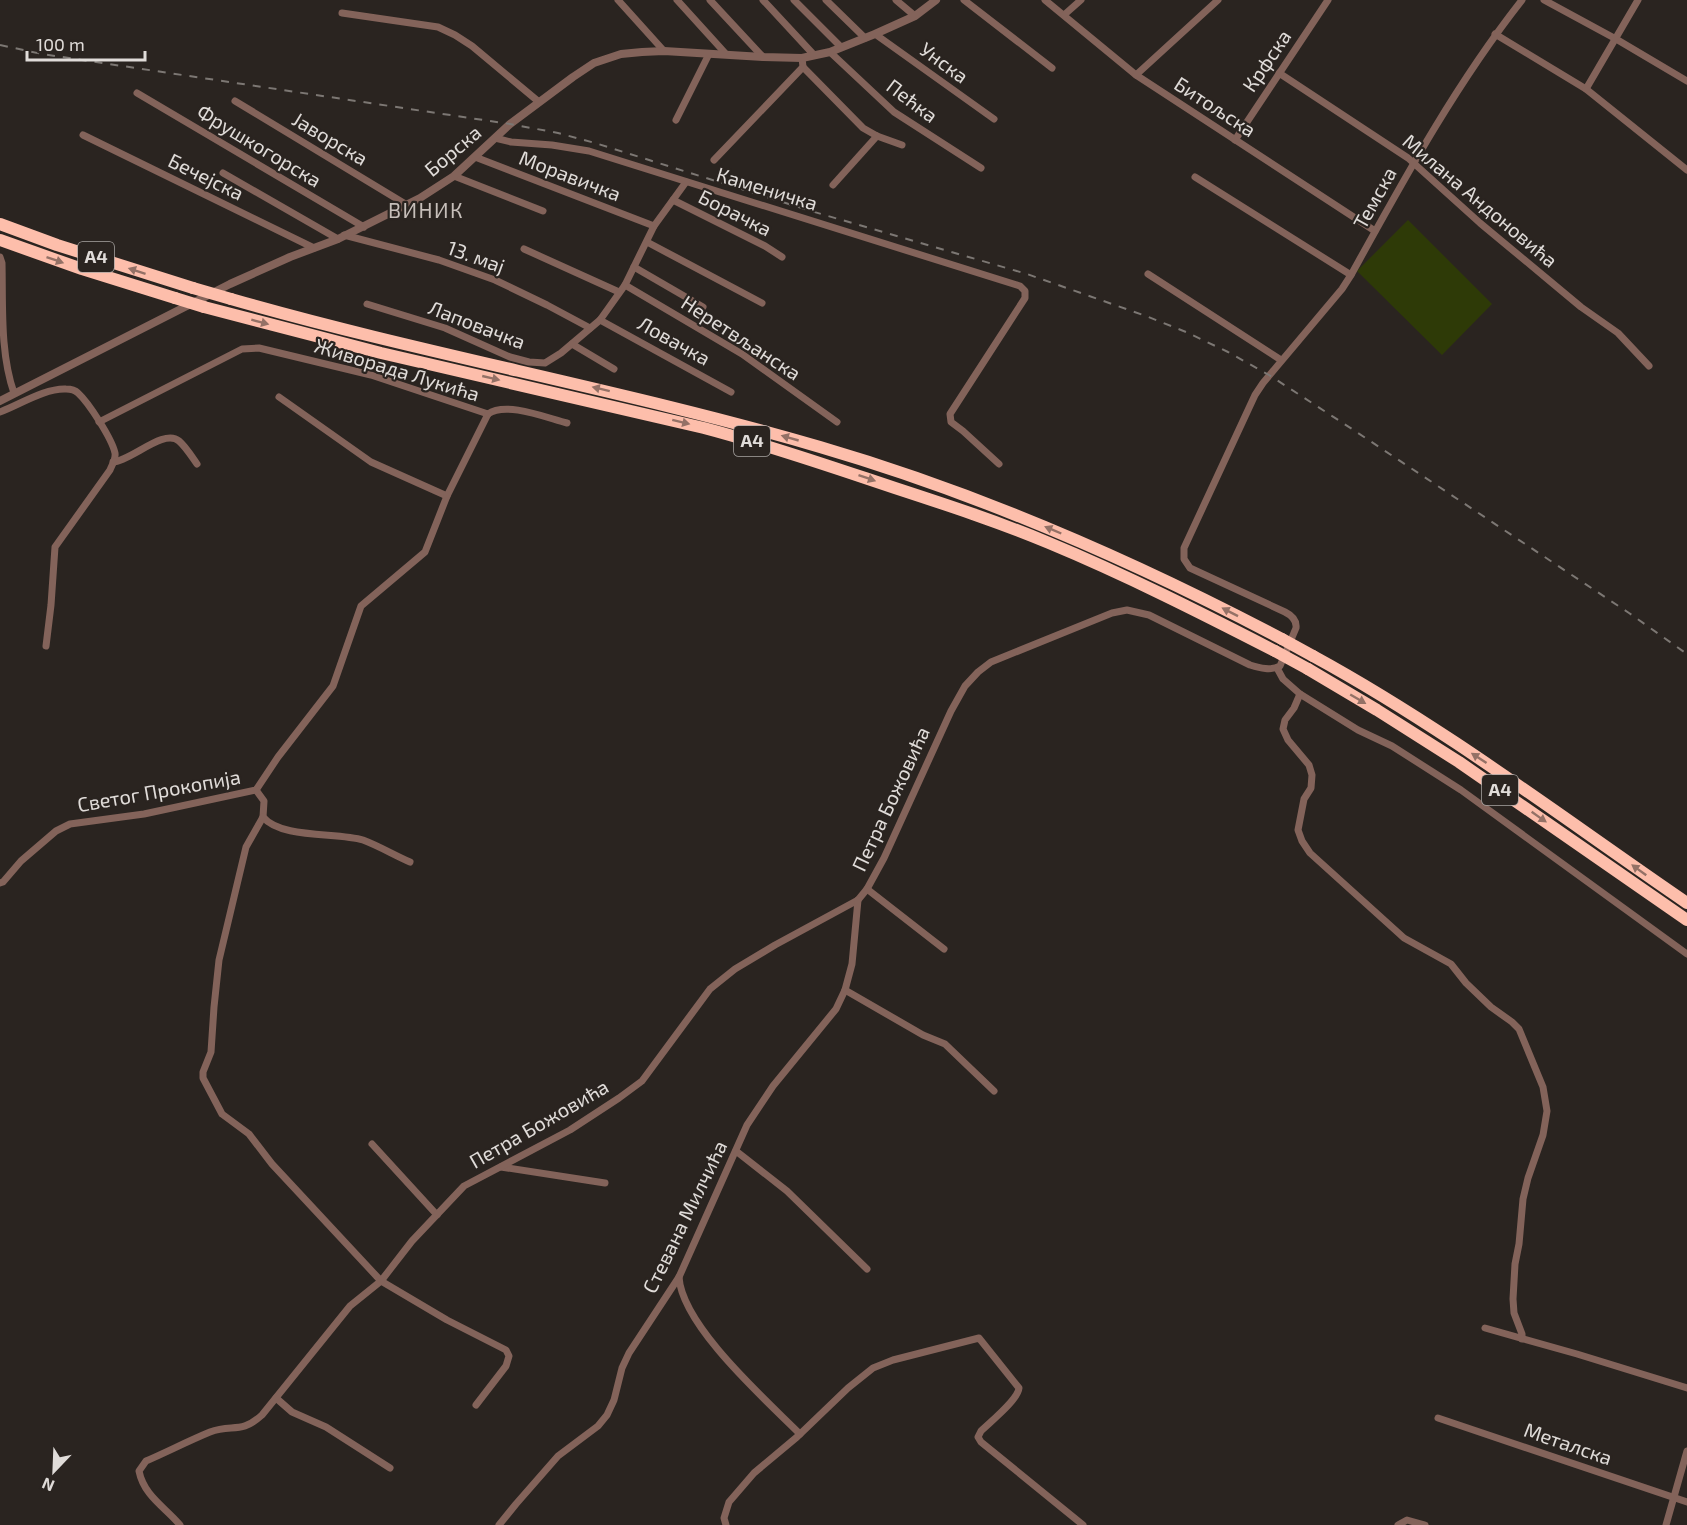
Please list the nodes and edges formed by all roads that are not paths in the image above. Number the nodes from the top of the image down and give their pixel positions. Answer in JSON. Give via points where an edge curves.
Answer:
{"nodes":[{"id":1,"x":618,"y":0,"type":"edge"},
{"id":2,"x":677,"y":0,"type":"edge"},
{"id":3,"x":710,"y":0,"type":"edge"},
{"id":4,"x":763,"y":0,"type":"edge"},
{"id":5,"x":794,"y":0,"type":"edge"},
{"id":6,"x":826,"y":0,"type":"edge"},
{"id":7,"x":896,"y":0,"type":"edge"},
{"id":8,"x":936,"y":0,"type":"edge"},
{"id":9,"x":964,"y":0,"type":"edge"},
{"id":10,"x":1045,"y":0,"type":"edge"},
{"id":11,"x":1081,"y":0,"type":"edge"},
{"id":12,"x":1218,"y":0,"type":"edge"},
{"id":13,"x":1328,"y":0,"type":"edge"},
{"id":14,"x":1522,"y":0,"type":"edge"},
{"id":15,"x":1544,"y":0,"type":"edge"},
{"id":16,"x":1638,"y":0,"type":"edge"},
{"id":17,"x":342,"y":13,"type":"dead end"},
{"id":18,"x":1064,"y":15,"type":"junction"},
{"id":19,"x":915,"y":16,"type":"junction"},
{"id":20,"x":875,"y":34,"type":"junction"},
{"id":21,"x":1495,"y":34,"type":"junction"},
{"id":22,"x":864,"y":38,"type":"junction"},
{"id":23,"x":1616,"y":39,"type":"junction"},
{"id":24,"x":841,"y":47,"type":"junction"},
{"id":25,"x":664,"y":51,"type":"junction"},
{"id":26,"x":830,"y":52,"type":"junction"},
{"id":27,"x":709,"y":54,"type":"junction"},
{"id":28,"x":726,"y":54,"type":"junction"},
{"id":29,"x":814,"y":55,"type":"junction"},
{"id":30,"x":763,"y":57,"type":"junction"},
{"id":31,"x":803,"y":62,"type":"junction"},
{"id":32,"x":1052,"y":68,"type":"dead end"},
{"id":33,"x":1279,"y":73,"type":"junction"},
{"id":34,"x":1136,"y":75,"type":"junction"},
{"id":35,"x":1687,"y":81,"type":"edge"},
{"id":36,"x":1586,"y":89,"type":"junction"},
{"id":37,"x":137,"y":93,"type":"dead end"},
{"id":38,"x":235,"y":101,"type":"dead end"},
{"id":39,"x":539,"y":102,"type":"junction"},
{"id":40,"x":994,"y":119,"type":"dead end"},
{"id":41,"x":676,"y":120,"type":"dead end"},
{"id":42,"x":83,"y":135,"type":"dead end"},
{"id":43,"x":877,"y":136,"type":"junction"},
{"id":44,"x":495,"y":138,"type":"junction"},
{"id":45,"x":1235,"y":140,"type":"junction"},
{"id":46,"x":902,"y":146,"type":"dead end"},
{"id":47,"x":475,"y":157,"type":"junction"},
{"id":48,"x":714,"y":160,"type":"dead end"},
{"id":49,"x":1412,"y":163,"type":"junction"},
{"id":50,"x":981,"y":168,"type":"dead end"},
{"id":51,"x":1687,"y":170,"type":"edge"},
{"id":52,"x":223,"y":173,"type":"dead end"},
{"id":53,"x":454,"y":176,"type":"junction"},
{"id":54,"x":1195,"y":177,"type":"dead end"},
{"id":55,"x":686,"y":182,"type":"junction"},
{"id":56,"x":833,"y":185,"type":"dead end"},
{"id":57,"x":673,"y":200,"type":"junction"},
{"id":58,"x":407,"y":206,"type":"junction"},
{"id":59,"x":543,"y":211,"type":"dead end"},
{"id":60,"x":0,"y":224,"type":"edge"},
{"id":61,"x":654,"y":226,"type":"junction"},
{"id":62,"x":364,"y":227,"type":"junction"},
{"id":63,"x":1375,"y":231,"type":"junction"},
{"id":64,"x":341,"y":237,"type":"junction"},
{"id":65,"x":0,"y":240,"type":"edge"},
{"id":66,"x":647,"y":242,"type":"junction"},
{"id":67,"x":314,"y":248,"type":"junction"},
{"id":68,"x":524,"y":249,"type":"dead end"},
{"id":69,"x":782,"y":256,"type":"dead end"},
{"id":70,"x":0,"y":257,"type":"edge"},
{"id":71,"x":634,"y":267,"type":"junction"},
{"id":72,"x":1148,"y":274,"type":"dead end"},
{"id":73,"x":1351,"y":275,"type":"junction"},
{"id":74,"x":624,"y":285,"type":"junction"},
{"id":75,"x":619,"y":292,"type":"junction"},
{"id":76,"x":762,"y":303,"type":"dead end"},
{"id":77,"x":367,"y":304,"type":"dead end"},
{"id":78,"x":703,"y":307,"type":"dead end"},
{"id":79,"x":600,"y":320,"type":"junction"},
{"id":80,"x":590,"y":328,"type":"junction"},
{"id":81,"x":572,"y":344,"type":"junction"},
{"id":82,"x":1281,"y":360,"type":"junction"},
{"id":83,"x":1649,"y":366,"type":"dead end"},
{"id":84,"x":614,"y":369,"type":"dead end"},
{"id":85,"x":731,"y":392,"type":"dead end"},
{"id":86,"x":14,"y":393,"type":"junction"},
{"id":87,"x":279,"y":397,"type":"dead end"},
{"id":88,"x":0,"y":401,"type":"edge"},
{"id":89,"x":0,"y":412,"type":"edge"},
{"id":90,"x":488,"y":414,"type":"junction"},
{"id":91,"x":99,"y":422,"type":"junction"},
{"id":92,"x":837,"y":422,"type":"dead end"},
{"id":93,"x":567,"y":423,"type":"dead end"},
{"id":94,"x":113,"y":462,"type":"junction"},
{"id":95,"x":197,"y":464,"type":"dead end"},
{"id":96,"x":999,"y":464,"type":"dead end"},
{"id":97,"x":447,"y":496,"type":"junction"},
{"id":98,"x":46,"y":646,"type":"dead end"},
{"id":99,"x":1277,"y":668,"type":"junction"},
{"id":100,"x":1300,"y":694,"type":"junction"},
{"id":101,"x":256,"y":790,"type":"junction"},
{"id":102,"x":263,"y":817,"type":"junction"},
{"id":103,"x":410,"y":862,"type":"dead end"},
{"id":104,"x":0,"y":883,"type":"edge"},
{"id":105,"x":867,"y":889,"type":"junction"},
{"id":106,"x":858,"y":900,"type":"junction"},
{"id":107,"x":1687,"y":903,"type":"edge"},
{"id":108,"x":1687,"y":920,"type":"edge"},
{"id":109,"x":944,"y":949,"type":"dead end"},
{"id":110,"x":1687,"y":954,"type":"edge"},
{"id":111,"x":844,"y":990,"type":"junction"},
{"id":112,"x":994,"y":1090,"type":"dead end"},
{"id":113,"x":372,"y":1144,"type":"dead end"},
{"id":114,"x":736,"y":1151,"type":"junction"},
{"id":115,"x":501,"y":1167,"type":"junction"},
{"id":116,"x":605,"y":1183,"type":"dead end"},
{"id":117,"x":437,"y":1215,"type":"junction"},
{"id":118,"x":867,"y":1269,"type":"dead end"},
{"id":119,"x":679,"y":1277,"type":"junction"},
{"id":120,"x":381,"y":1281,"type":"junction"},
{"id":121,"x":1485,"y":1328,"type":"dead end"},
{"id":122,"x":1522,"y":1339,"type":"junction"},
{"id":123,"x":1687,"y":1388,"type":"edge"},
{"id":124,"x":276,"y":1398,"type":"junction"},
{"id":125,"x":476,"y":1405,"type":"dead end"},
{"id":126,"x":1438,"y":1418,"type":"dead end"},
{"id":127,"x":800,"y":1434,"type":"junction"},
{"id":128,"x":1687,"y":1451,"type":"edge"},
{"id":129,"x":390,"y":1468,"type":"dead end"},
{"id":130,"x":1673,"y":1497,"type":"junction"},
{"id":131,"x":1687,"y":1502,"type":"edge"},
{"id":132,"x":180,"y":1525,"type":"edge"},
{"id":133,"x":499,"y":1525,"type":"edge"},
{"id":134,"x":726,"y":1525,"type":"edge"},
{"id":135,"x":1083,"y":1525,"type":"edge"},
{"id":136,"x":1398,"y":1525,"type":"edge"},
{"id":137,"x":1425,"y":1525,"type":"edge"},
{"id":138,"x":1666,"y":1525,"type":"edge"}],
"edges":[{"from":1,"to":25,"type":"street"},
{"from":2,"to":28,"type":"street"},
{"from":3,"to":30,"type":"street"},
{"from":4,"to":29,"type":"street"},
{"from":5,"to":24,"type":"street"},
{"from":6,"to":22,"type":"street"},
{"from":7,"to":19,"type":"street"},
{"from":8,"to":19,"type":"street","name":"Борска"},
{"from":9,"to":32,"type":"street"},
{"from":10,"to":18,"type":"street","name":"Битољска"},
{"from":11,"to":18,"type":"street"},
{"from":12,"to":34,"type":"street"},
{"from":13,"to":33,"type":"street","name":"Крфска"},
{"from":14,"to":21,"type":"street","name":"Темска"},
{"from":15,"to":23,"type":"street"},
{"from":16,"to":23,"type":"street"},
{"from":17,"to":39,"type":"street","via":[[438,27],[472,46]]},
{"from":18,"to":34,"type":"street","name":"Битољска"},
{"from":19,"to":20,"type":"street","name":"Борска"},
{"from":20,"to":22,"type":"street","name":"Борска"},
{"from":20,"to":40,"type":"street","name":"Унска"},
{"from":21,"to":36,"type":"street"},
{"from":21,"to":49,"type":"street","name":"Темска"},
{"from":22,"to":24,"type":"street","name":"Борска"},
{"from":23,"to":35,"type":"street"},
{"from":23,"to":36,"type":"street"},
{"from":24,"to":26,"type":"street","name":"Борска"},
{"from":25,"to":27,"type":"street","name":"Борска"},
{"from":25,"to":39,"type":"street","name":"Борска","via":[[621,54],[594,63]]},
{"from":26,"to":29,"type":"street","name":"Борска"},
{"from":26,"to":50,"type":"street","name":"Пећка","via":[[894,112]]},
{"from":27,"to":28,"type":"street","name":"Борска"},
{"from":27,"to":41,"type":"street"},
{"from":28,"to":30,"type":"street","name":"Борска"},
{"from":29,"to":31,"type":"street","name":"Борска"},
{"from":30,"to":31,"type":"street","name":"Борска"},
{"from":31,"to":43,"type":"street","via":[[863,128]]},
{"from":31,"to":48,"type":"street"},
{"from":33,"to":45,"type":"street","name":"Крфска"},
{"from":33,"to":49,"type":"street","name":"Милана Андоновића"},
{"from":34,"to":45,"type":"street","name":"Битољска"},
{"from":36,"to":51,"type":"street"},
{"from":37,"to":62,"type":"street","name":"Фрушкогорска"},
{"from":38,"to":58,"type":"street","name":"Јаворска"},
{"from":39,"to":44,"type":"street","name":"Борска"},
{"from":42,"to":67,"type":"street","name":"Бечејска"},
{"from":43,"to":46,"type":"street"},
{"from":43,"to":56,"type":"street"},
{"from":44,"to":47,"type":"street","name":"Борска"},
{"from":44,"to":55,"type":"street","name":"Каменичка","via":[[589,151]]},
{"from":45,"to":63,"type":"street","name":"Битољска"},
{"from":47,"to":53,"type":"street","name":"Борска"},
{"from":47,"to":61,"type":"street","name":"Моравичка"},
{"from":49,"to":63,"type":"street","name":"Темска"},
{"from":49,"to":83,"type":"street","name":"Милана Андоновића","via":[[1581,307],[1618,333]]},
{"from":52,"to":64,"type":"street","name":"13. мај"},
{"from":53,"to":58,"type":"street","name":"Борска"},
{"from":53,"to":59,"type":"street"},
{"from":54,"to":73,"type":"street"},
{"from":55,"to":57,"type":"street","name":"Лаповачка"},
{"from":55,"to":96,"type":"street","name":"Каменичка","via":[[1025,290],[1025,298],[950,414],[951,422]]},
{"from":57,"to":61,"type":"street","name":"Лаповачка"},
{"from":57,"to":69,"type":"street","name":"Борачка"},
{"from":58,"to":62,"type":"street","name":"Борска"},
{"from":107,"to":60,"type":"highway","number":"A4","one_way":true,"bridge":true,"via":[[1490,766],[1313,656],[1197,595],[1004,510],[811,444],[590,386],[289,315],[193,288]]},
{"from":61,"to":66,"type":"street","name":"Лаповачка"},
{"from":62,"to":64,"type":"street","name":"Борска"},
{"from":63,"to":73,"type":"street","name":"Темска"},
{"from":64,"to":67,"type":"street","name":"Борска"},
{"from":64,"to":80,"type":"street","name":"13. мај","via":[[439,260],[486,277]]},
{"from":65,"to":108,"type":"highway","number":"A4","one_way":true,"bridge":true,"via":[[204,308],[743,438],[946,504],[1047,542],[1154,590],[1308,669],[1467,767]]},
{"from":66,"to":71,"type":"street","name":"Лаповачка"},
{"from":66,"to":76,"type":"street"},
{"from":67,"to":86,"type":"street","name":"Борска","via":[[230,284]]},
{"from":68,"to":75,"type":"street"},
{"from":70,"to":86,"type":"street","via":[[4,353]]},
{"from":71,"to":74,"type":"street","name":"Лаповачка"},
{"from":71,"to":78,"type":"street"},
{"from":72,"to":82,"type":"street"},
{"from":73,"to":82,"type":"street","name":"Темска"},
{"from":74,"to":75,"type":"street","name":"Лаповачка"},
{"from":74,"to":92,"type":"street","name":"Неретвљанска","via":[[742,354]]},
{"from":75,"to":79,"type":"street","name":"Лаповачка"},
{"from":77,"to":81,"type":"street","name":"Лаповачка","via":[[445,328],[529,362],[545,363]]},
{"from":79,"to":80,"type":"street","name":"Лаповачка"},
{"from":79,"to":85,"type":"street","name":"Ловачка"},
{"from":80,"to":81,"type":"street","name":"Лаповачка"},
{"from":81,"to":84,"type":"street"},
{"from":82,"to":99,"type":"street","name":"Темска","via":[[1256,395],[1183,553],[1190,568],[1292,617],[1295,631]]},
{"from":86,"to":88,"type":"street","name":"Борска"},
{"from":87,"to":97,"type":"street","via":[[371,462]]},
{"from":89,"to":91,"type":"street","via":[[66,389],[80,395]]},
{"from":90,"to":91,"type":"street","name":"Живорада Лукића","via":[[371,375],[250,348]]},
{"from":90,"to":93,"type":"street","via":[[494,410],[514,410]]},
{"from":90,"to":97,"type":"street","name":"Светог Прокопија"},
{"from":91,"to":94,"type":"street","via":[[112,443],[116,456]]},
{"from":94,"to":95,"type":"street","via":[[175,438]]},
{"from":94,"to":98,"type":"street","via":[[55,547]]},
{"from":97,"to":101,"type":"street","name":"Светог Прокопија","via":[[425,552],[361,606],[333,686]]},
{"from":99,"to":100,"type":"street"},
{"from":99,"to":105,"type":"street","name":"Петра Божовића","via":[[1250,664],[1149,615],[1127,610],[991,662],[965,686],[951,711]]},
{"from":100,"to":110,"type":"street","via":[[1461,790]]},
{"from":100,"to":122,"type":"street","via":[[1283,729],[1309,765],[1312,776],[1298,830],[1302,841],[1310,853],[1404,938],[1451,964],[1491,1007],[1519,1029],[1543,1087],[1547,1111],[1544,1135],[1522,1199],[1515,1264],[1514,1312]]},
{"from":101,"to":102,"type":"street","via":[[264,801]]},
{"from":101,"to":104,"type":"street","name":"Светог Прокопија","via":[[144,814],[70,824],[56,831]]},
{"from":102,"to":103,"type":"street","via":[[297,832],[362,840]]},
{"from":102,"to":120,"type":"street","via":[[246,847],[219,960],[211,1052],[203,1078],[222,1114],[249,1134]]},
{"from":105,"to":106,"type":"street","name":"Петра Божовића"},
{"from":105,"to":109,"type":"street"},
{"from":106,"to":111,"type":"street","name":"Стевана Милчића","via":[[852,964]]},
{"from":106,"to":115,"type":"street","name":"Петра Божовића","via":[[735,969],[710,989],[642,1081],[570,1130]]},
{"from":111,"to":112,"type":"street","via":[[945,1044]]},
{"from":111,"to":114,"type":"street","name":"Стевана Милчића","via":[[836,1009],[773,1086],[747,1125]]},
{"from":113,"to":117,"type":"street"},
{"from":114,"to":118,"type":"street","via":[[786,1191]]},
{"from":114,"to":119,"type":"street","name":"Стевана Милчића"},
{"from":115,"to":116,"type":"street"},
{"from":115,"to":117,"type":"street","name":"Петра Божовића","via":[[464,1186]]},
{"from":117,"to":120,"type":"street","name":"Петра Божовића"},
{"from":119,"to":127,"type":"street","via":[[683,1297],[720,1353]]},
{"from":119,"to":133,"type":"street","name":"Стевана Милчића","via":[[628,1353],[607,1415],[558,1456]]},
{"from":120,"to":124,"type":"street","name":"Петра Божовића","via":[[350,1306]]},
{"from":120,"to":125,"type":"street","via":[[508,1353],[506,1366]]},
{"from":121,"to":122,"type":"street"},
{"from":122,"to":123,"type":"street"},
{"from":124,"to":129,"type":"street","via":[[292,1412],[326,1427]]},
{"from":124,"to":132,"type":"street","name":"Петра Божовића","via":[[249,1426],[212,1431],[141,1465],[139,1471],[146,1490]]},
{"from":126,"to":130,"type":"street","name":"Металска"},
{"from":127,"to":134,"type":"street","via":[[754,1473],[729,1502]]},
{"from":127,"to":135,"type":"street","via":[[873,1368],[979,1338],[1019,1388],[1013,1400],[978,1437]]},
{"from":128,"to":130,"type":"street"},
{"from":130,"to":131,"type":"street","name":"Металска"},
{"from":130,"to":138,"type":"street"},
{"from":136,"to":137,"type":"street","via":[[1407,1520]]}]}
